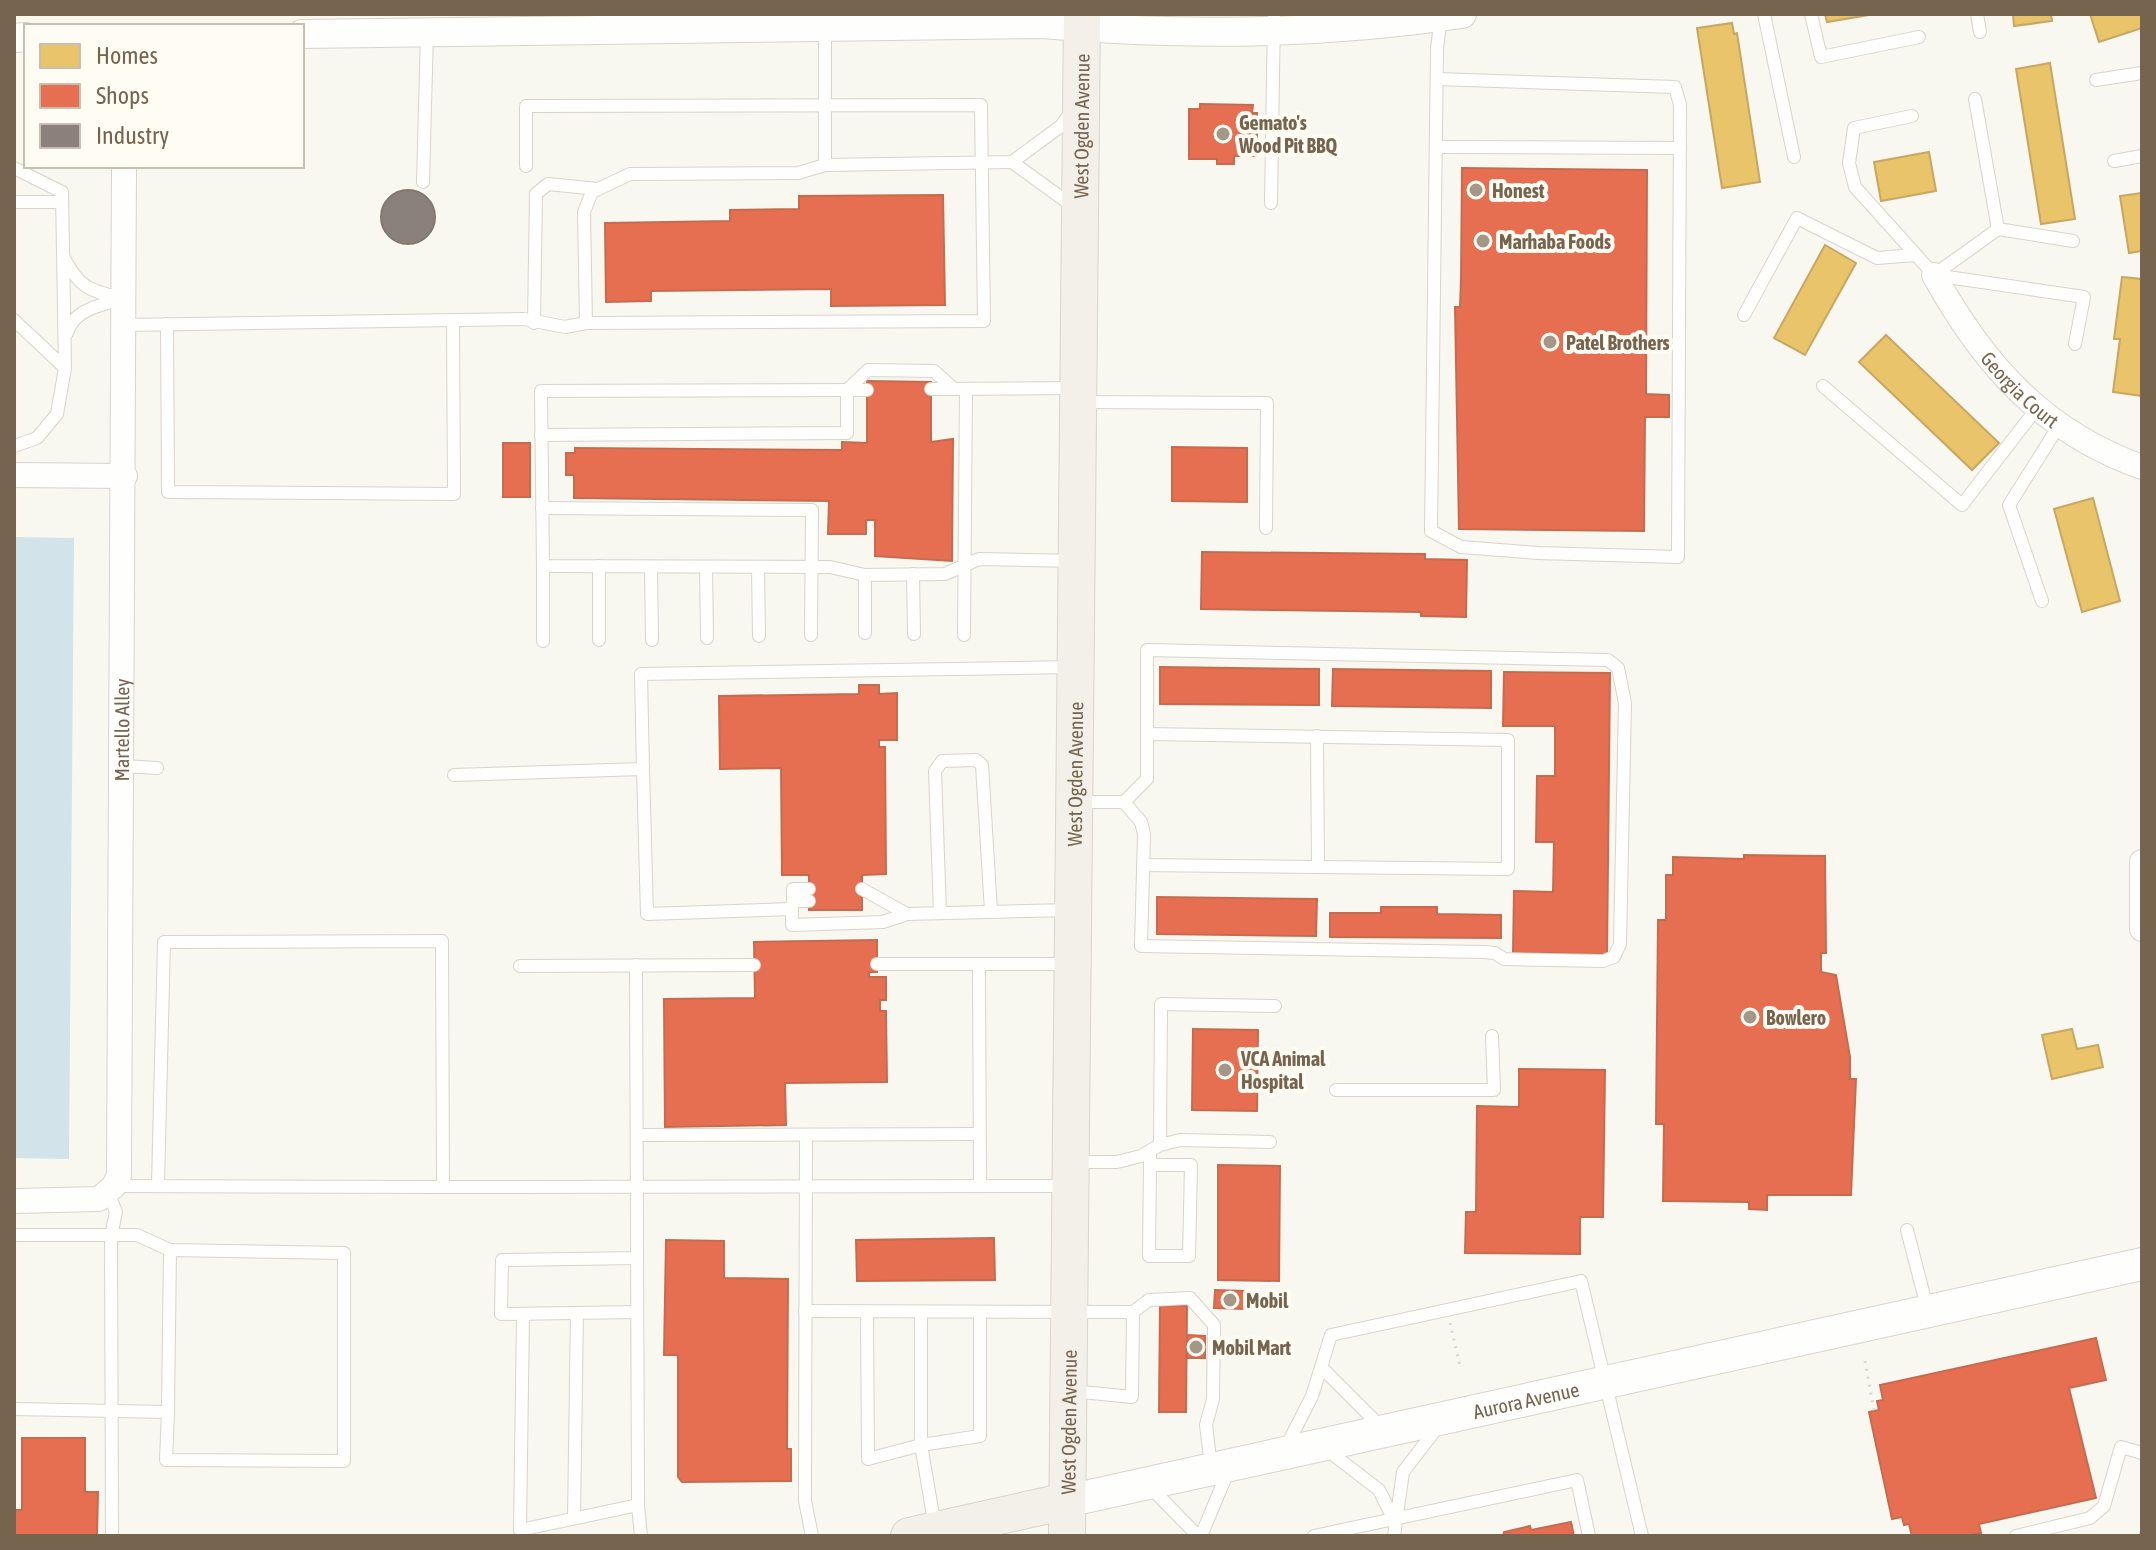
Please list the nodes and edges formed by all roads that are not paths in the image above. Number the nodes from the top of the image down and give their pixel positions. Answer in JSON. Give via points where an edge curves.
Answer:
{"nodes":[{"id":1,"x":1764,"y":14,"type":"edge"},
{"id":2,"x":1811,"y":14,"type":"edge"},
{"id":3,"x":1977,"y":14,"type":"edge"},
{"id":4,"x":1438,"y":16,"type":"edge"},
{"id":5,"x":384,"y":20,"type":"edge"},
{"id":6,"x":1082,"y":20,"type":"edge"},
{"id":7,"x":1274,"y":22,"type":"edge"},
{"id":8,"x":825,"y":27,"type":"junction"},
{"id":9,"x":427,"y":32,"type":"junction"},
{"id":10,"x":1980,"y":32,"type":"dead end"},
{"id":11,"x":304,"y":34,"type":"edge"},
{"id":12,"x":1919,"y":37,"type":"dead end"},
{"id":13,"x":2142,"y":73,"type":"edge"},
{"id":14,"x":1437,"y":79,"type":"junction"},
{"id":15,"x":2096,"y":80,"type":"dead end"},
{"id":16,"x":1081,"y":97,"type":"junction"},
{"id":17,"x":1975,"y":99,"type":"dead end"},
{"id":18,"x":824,"y":105,"type":"junction"},
{"id":19,"x":1912,"y":116,"type":"dead end"},
{"id":20,"x":1436,"y":147,"type":"junction"},
{"id":21,"x":1680,"y":148,"type":"junction"},
{"id":22,"x":2142,"y":156,"type":"edge"},
{"id":23,"x":1794,"y":157,"type":"dead end"},
{"id":24,"x":2114,"y":161,"type":"dead end"},
{"id":25,"x":1012,"y":162,"type":"junction"},
{"id":26,"x":981,"y":163,"type":"junction"},
{"id":27,"x":825,"y":165,"type":"junction"},
{"id":28,"x":526,"y":166,"type":"dead end"},
{"id":29,"x":14,"y":168,"type":"edge"},
{"id":30,"x":124,"y":168,"type":"edge"},
{"id":31,"x":423,"y":182,"type":"dead end"},
{"id":32,"x":598,"y":189,"type":"junction"},
{"id":33,"x":14,"y":202,"type":"edge"},
{"id":34,"x":62,"y":202,"type":"junction"},
{"id":35,"x":1271,"y":203,"type":"dead end"},
{"id":36,"x":1079,"y":211,"type":"junction"},
{"id":37,"x":1998,"y":229,"type":"junction"},
{"id":38,"x":2073,"y":241,"type":"dead end"},
{"id":39,"x":62,"y":255,"type":"junction"},
{"id":40,"x":1915,"y":255,"type":"junction"},
{"id":41,"x":1934,"y":275,"type":"junction"},
{"id":42,"x":123,"y":299,"type":"junction"},
{"id":43,"x":1744,"y":315,"type":"dead end"},
{"id":44,"x":14,"y":320,"type":"edge"},
{"id":45,"x":453,"y":320,"type":"junction"},
{"id":46,"x":534,"y":323,"type":"junction"},
{"id":47,"x":586,"y":323,"type":"junction"},
{"id":48,"x":167,"y":324,"type":"junction"},
{"id":49,"x":123,"y":325,"type":"junction"},
{"id":50,"x":63,"y":343,"type":"junction"},
{"id":51,"x":2075,"y":344,"type":"dead end"},
{"id":52,"x":65,"y":368,"type":"junction"},
{"id":53,"x":1823,"y":386,"type":"dead end"},
{"id":54,"x":931,"y":389,"type":"dead end"},
{"id":55,"x":960,"y":389,"type":"junction"},
{"id":56,"x":847,"y":390,"type":"junction"},
{"id":57,"x":867,"y":390,"type":"dead end"},
{"id":58,"x":1078,"y":395,"type":"junction"},
{"id":59,"x":2037,"y":408,"type":"junction"},
{"id":60,"x":2060,"y":424,"type":"junction"},
{"id":61,"x":541,"y":435,"type":"junction"},
{"id":62,"x":14,"y":446,"type":"edge"},
{"id":63,"x":2142,"y":467,"type":"edge"},
{"id":64,"x":14,"y":475,"type":"edge"},
{"id":65,"x":125,"y":476,"type":"junction"},
{"id":66,"x":542,"y":508,"type":"junction"},
{"id":67,"x":1266,"y":528,"type":"dead end"},
{"id":68,"x":1076,"y":561,"type":"junction"},
{"id":69,"x":964,"y":565,"type":"junction"},
{"id":70,"x":543,"y":566,"type":"junction"},
{"id":71,"x":599,"y":566,"type":"junction"},
{"id":72,"x":651,"y":567,"type":"junction"},
{"id":73,"x":706,"y":567,"type":"junction"},
{"id":74,"x":758,"y":567,"type":"junction"},
{"id":75,"x":811,"y":567,"type":"junction"},
{"id":76,"x":913,"y":574,"type":"junction"},
{"id":77,"x":865,"y":575,"type":"junction"},
{"id":78,"x":2042,"y":601,"type":"dead end"},
{"id":79,"x":865,"y":633,"type":"dead end"},
{"id":80,"x":914,"y":634,"type":"dead end"},
{"id":81,"x":811,"y":635,"type":"dead end"},
{"id":82,"x":964,"y":635,"type":"dead end"},
{"id":83,"x":759,"y":636,"type":"dead end"},
{"id":84,"x":707,"y":638,"type":"dead end"},
{"id":85,"x":599,"y":640,"type":"dead end"},
{"id":86,"x":652,"y":640,"type":"dead end"},
{"id":87,"x":543,"y":641,"type":"dead end"},
{"id":88,"x":1075,"y":667,"type":"junction"},
{"id":89,"x":1147,"y":734,"type":"junction"},
{"id":90,"x":1317,"y":736,"type":"junction"},
{"id":91,"x":123,"y":766,"type":"junction"},
{"id":92,"x":157,"y":768,"type":"dead end"},
{"id":93,"x":643,"y":769,"type":"junction"},
{"id":94,"x":454,"y":775,"type":"dead end"},
{"id":95,"x":1074,"y":802,"type":"junction"},
{"id":96,"x":1124,"y":802,"type":"junction"},
{"id":97,"x":2142,"y":862,"type":"edge"},
{"id":98,"x":1143,"y":865,"type":"junction"},
{"id":99,"x":1318,"y":867,"type":"junction"},
{"id":100,"x":809,"y":895,"type":"dead end"},
{"id":101,"x":862,"y":895,"type":"dead end"},
{"id":102,"x":792,"y":905,"type":"junction"},
{"id":103,"x":1073,"y":910,"type":"junction"},
{"id":104,"x":991,"y":911,"type":"junction"},
{"id":105,"x":940,"y":913,"type":"junction"},
{"id":106,"x":907,"y":914,"type":"junction"},
{"id":107,"x":2142,"y":929,"type":"edge"},
{"id":108,"x":877,"y":964,"type":"dead end"},
{"id":109,"x":1072,"y":964,"type":"junction"},
{"id":110,"x":636,"y":965,"type":"junction"},
{"id":111,"x":754,"y":965,"type":"dead end"},
{"id":112,"x":979,"y":965,"type":"junction"},
{"id":113,"x":520,"y":966,"type":"dead end"},
{"id":114,"x":1275,"y":1006,"type":"dead end"},
{"id":115,"x":1492,"y":1036,"type":"dead end"},
{"id":116,"x":1336,"y":1090,"type":"dead end"},
{"id":117,"x":979,"y":1134,"type":"junction"},
{"id":118,"x":637,"y":1135,"type":"junction"},
{"id":119,"x":806,"y":1135,"type":"junction"},
{"id":120,"x":1270,"y":1142,"type":"dead end"},
{"id":121,"x":1155,"y":1148,"type":"junction"},
{"id":122,"x":1150,"y":1165,"type":"junction"},
{"id":123,"x":1070,"y":1174,"type":"junction"},
{"id":124,"x":158,"y":1183,"type":"junction"},
{"id":125,"x":980,"y":1186,"type":"junction"},
{"id":126,"x":443,"y":1187,"type":"junction"},
{"id":127,"x":806,"y":1187,"type":"junction"},
{"id":128,"x":637,"y":1188,"type":"junction"},
{"id":129,"x":111,"y":1189,"type":"junction"},
{"id":130,"x":14,"y":1201,"type":"edge"},
{"id":131,"x":1907,"y":1230,"type":"dead end"},
{"id":132,"x":14,"y":1235,"type":"edge"},
{"id":133,"x":111,"y":1236,"type":"junction"},
{"id":134,"x":170,"y":1250,"type":"junction"},
{"id":135,"x":637,"y":1258,"type":"junction"},
{"id":136,"x":2142,"y":1264,"type":"edge"},
{"id":137,"x":805,"y":1311,"type":"junction"},
{"id":138,"x":1928,"y":1311,"type":"junction"},
{"id":139,"x":637,"y":1312,"type":"junction"},
{"id":140,"x":867,"y":1312,"type":"junction"},
{"id":141,"x":921,"y":1312,"type":"junction"},
{"id":142,"x":1133,"y":1312,"type":"junction"},
{"id":143,"x":577,"y":1313,"type":"junction"},
{"id":144,"x":980,"y":1313,"type":"junction"},
{"id":145,"x":523,"y":1314,"type":"junction"},
{"id":146,"x":1069,"y":1314,"type":"junction"},
{"id":147,"x":1322,"y":1368,"type":"junction"},
{"id":148,"x":1604,"y":1385,"type":"junction"},
{"id":149,"x":1068,"y":1391,"type":"junction"},
{"id":150,"x":14,"y":1409,"type":"edge"},
{"id":151,"x":112,"y":1411,"type":"junction"},
{"id":152,"x":168,"y":1412,"type":"junction"},
{"id":153,"x":1443,"y":1420,"type":"junction"},
{"id":154,"x":1387,"y":1433,"type":"junction"},
{"id":155,"x":921,"y":1445,"type":"junction"},
{"id":156,"x":1322,"y":1447,"type":"junction"},
{"id":157,"x":2142,"y":1453,"type":"edge"},
{"id":158,"x":1281,"y":1456,"type":"junction"},
{"id":159,"x":1221,"y":1469,"type":"junction"},
{"id":160,"x":1147,"y":1484,"type":"junction"},
{"id":161,"x":638,"y":1505,"type":"junction"},
{"id":162,"x":574,"y":1518,"type":"junction"},
{"id":163,"x":1067,"y":1518,"type":"edge"},
{"id":164,"x":1394,"y":1520,"type":"junction"},
{"id":165,"x":916,"y":1535,"type":"edge"},
{"id":166,"x":112,"y":1536,"type":"edge"},
{"id":167,"x":641,"y":1536,"type":"edge"},
{"id":168,"x":812,"y":1536,"type":"edge"},
{"id":169,"x":1200,"y":1536,"type":"edge"},
{"id":170,"x":1314,"y":1536,"type":"edge"},
{"id":171,"x":1394,"y":1536,"type":"edge"},
{"id":172,"x":1589,"y":1536,"type":"edge"},
{"id":173,"x":1642,"y":1536,"type":"edge"},
{"id":174,"x":2016,"y":1536,"type":"edge"}],
"edges":[{"from":1,"to":23,"type":"lane"},
{"from":2,"to":12,"type":"lane","via":[[1821,57]]},
{"from":3,"to":10,"type":"lane"},
{"from":4,"to":7,"type":"street"},
{"from":4,"to":14,"type":"lane"},
{"from":5,"to":9,"type":"street"},
{"from":5,"to":11,"type":"street"},
{"from":6,"to":7,"type":"street"},
{"from":6,"to":8,"type":"street"},
{"from":6,"to":16,"type":"main road","name":"West Ogden Avenue"},
{"from":7,"to":35,"type":"lane"},
{"from":8,"to":9,"type":"street"},
{"from":8,"to":18,"type":"lane"},
{"from":9,"to":31,"type":"lane"},
{"from":13,"to":15,"type":"lane"},
{"from":14,"to":20,"type":"lane"},
{"from":14,"to":21,"type":"lane","via":[[1675,87]]},
{"from":16,"to":25,"type":"lane","via":[[1061,126]]},
{"from":16,"to":36,"type":"main road","name":"West Ogden Avenue"},
{"from":17,"to":37,"type":"lane"},
{"from":18,"to":26,"type":"lane","via":[[981,105]]},
{"from":18,"to":27,"type":"lane"},
{"from":18,"to":28,"type":"lane","via":[[526,106]]},
{"from":19,"to":40,"type":"lane","via":[[1854,128],[1849,163],[1855,187]]},
{"from":20,"to":21,"type":"lane"},
{"from":20,"to":21,"type":"lane","via":[[1431,531],[1461,547],[1678,557]]},
{"from":22,"to":24,"type":"lane"},
{"from":25,"to":26,"type":"lane"},
{"from":25,"to":36,"type":"lane"},
{"from":26,"to":27,"type":"lane"},
{"from":26,"to":47,"type":"lane","via":[[984,321]]},
{"from":27,"to":32,"type":"lane","via":[[798,173],[630,174]]},
{"from":29,"to":34,"type":"lane","via":[[62,192]]},
{"from":30,"to":42,"type":"street","name":"Martello Alley"},
{"from":32,"to":46,"type":"lane","via":[[548,184],[536,194]]},
{"from":32,"to":47,"type":"lane","via":[[586,201],[584,212]]},
{"from":33,"to":34,"type":"lane"},
{"from":34,"to":39,"type":"lane"},
{"from":36,"to":58,"type":"main road","name":"West Ogden Avenue"},
{"from":37,"to":38,"type":"lane"},
{"from":37,"to":41,"type":"lane"},
{"from":39,"to":42,"type":"lane","via":[[75,280]]},
{"from":39,"to":50,"type":"lane"},
{"from":40,"to":41,"type":"lane"},
{"from":40,"to":43,"type":"lane","via":[[1877,258],[1797,218]]},
{"from":41,"to":51,"type":"lane","via":[[2084,297]]},
{"from":41,"to":59,"type":"street","name":"Georgia Court","via":[[1977,347]]},
{"from":42,"to":49,"type":"street","name":"Martello Alley"},
{"from":42,"to":50,"type":"lane","via":[[89,309],[71,321]]},
{"from":44,"to":52,"type":"lane"},
{"from":45,"to":46,"type":"lane"},
{"from":45,"to":48,"type":"lane"},
{"from":45,"to":48,"type":"lane","via":[[454,494],[168,492]]},
{"from":46,"to":47,"type":"lane"},
{"from":48,"to":49,"type":"lane"},
{"from":49,"to":65,"type":"street","name":"Martello Alley"},
{"from":50,"to":52,"type":"lane"},
{"from":52,"to":62,"type":"lane","via":[[57,414],[37,438]]},
{"from":53,"to":59,"type":"lane","via":[[1962,505]]},
{"from":54,"to":55,"type":"lane"},
{"from":55,"to":56,"type":"lane","via":[[934,371],[868,370]]},
{"from":55,"to":58,"type":"lane"},
{"from":55,"to":69,"type":"lane"},
{"from":56,"to":57,"type":"lane"},
{"from":56,"to":61,"type":"lane","via":[[847,433]]},
{"from":56,"to":61,"type":"lane","via":[[541,391]]},
{"from":58,"to":67,"type":"lane","via":[[1267,403]]},
{"from":58,"to":68,"type":"main road","name":"West Ogden Avenue"},
{"from":59,"to":60,"type":"street","name":"Georgia Court"},
{"from":60,"to":63,"type":"street","name":"Georgia Court"},
{"from":60,"to":78,"type":"lane","via":[[2009,505]]},
{"from":61,"to":66,"type":"lane"},
{"from":64,"to":65,"type":"street"},
{"from":65,"to":91,"type":"street","name":"Martello Alley"},
{"from":66,"to":70,"type":"lane"},
{"from":66,"to":75,"type":"lane","via":[[812,510]]},
{"from":68,"to":69,"type":"lane","via":[[979,559]]},
{"from":68,"to":88,"type":"main road","name":"West Ogden Avenue"},
{"from":69,"to":76,"type":"lane","via":[[945,574]]},
{"from":69,"to":82,"type":"lane"},
{"from":70,"to":71,"type":"lane"},
{"from":70,"to":87,"type":"lane"},
{"from":71,"to":72,"type":"lane"},
{"from":71,"to":85,"type":"lane"},
{"from":72,"to":73,"type":"lane"},
{"from":72,"to":86,"type":"lane"},
{"from":73,"to":74,"type":"lane"},
{"from":73,"to":84,"type":"lane"},
{"from":74,"to":75,"type":"lane"},
{"from":74,"to":83,"type":"lane"},
{"from":75,"to":77,"type":"lane"},
{"from":75,"to":81,"type":"lane"},
{"from":76,"to":77,"type":"lane"},
{"from":76,"to":80,"type":"lane"},
{"from":77,"to":79,"type":"lane"},
{"from":88,"to":93,"type":"lane","via":[[641,674]]},
{"from":88,"to":95,"type":"main road","name":"West Ogden Avenue"},
{"from":89,"to":90,"type":"lane"},
{"from":89,"to":96,"type":"lane","via":[[1147,779]]},
{"from":89,"to":98,"type":"lane","via":[[1147,650],[1608,660],[1618,668],[1625,703],[1620,944],[1614,957],[1603,961],[1504,959],[1484,952],[1141,946]]},
{"from":90,"to":99,"type":"lane"},
{"from":90,"to":99,"type":"lane","via":[[1508,740],[1508,869]]},
{"from":91,"to":92,"type":"lane"},
{"from":91,"to":129,"type":"street","name":"Martello Alley","via":[[119,1175]]},
{"from":93,"to":94,"type":"lane"},
{"from":93,"to":102,"type":"lane","via":[[647,914]]},
{"from":95,"to":96,"type":"lane"},
{"from":95,"to":103,"type":"main road","name":"West Ogden Avenue"},
{"from":96,"to":98,"type":"lane","via":[[1141,822]]},
{"from":97,"to":107,"type":"street"},
{"from":98,"to":99,"type":"lane"},
{"from":100,"to":102,"type":"lane"},
{"from":101,"to":106,"type":"lane"},
{"from":102,"to":106,"type":"lane","via":[[792,925],[883,922]]},
{"from":103,"to":104,"type":"lane"},
{"from":103,"to":109,"type":"main road","name":"West Ogden Avenue"},
{"from":104,"to":105,"type":"lane"},
{"from":104,"to":105,"type":"lane","via":[[982,765],[976,760],[942,761],[935,771]]},
{"from":105,"to":106,"type":"lane"},
{"from":108,"to":112,"type":"lane"},
{"from":109,"to":112,"type":"lane"},
{"from":109,"to":123,"type":"main road","name":"West Ogden Avenue"},
{"from":110,"to":111,"type":"lane"},
{"from":110,"to":113,"type":"lane"},
{"from":110,"to":118,"type":"lane"},
{"from":112,"to":117,"type":"lane"},
{"from":114,"to":121,"type":"lane","via":[[1161,1004]]},
{"from":115,"to":116,"type":"lane","via":[[1494,1090]]},
{"from":117,"to":119,"type":"lane"},
{"from":117,"to":125,"type":"lane"},
{"from":118,"to":119,"type":"lane"},
{"from":118,"to":128,"type":"lane"},
{"from":119,"to":127,"type":"lane"},
{"from":120,"to":121,"type":"lane","via":[[1180,1140]]},
{"from":121,"to":122,"type":"lane"},
{"from":121,"to":123,"type":"lane"},
{"from":122,"to":122,"type":"lane","via":[[1191,1165],[1189,1256],[1149,1256]]},
{"from":123,"to":125,"type":"lane"},
{"from":123,"to":146,"type":"main road","name":"West Ogden Avenue"},
{"from":124,"to":126,"type":"lane"},
{"from":124,"to":126,"type":"lane","via":[[164,942],[442,941]]},
{"from":124,"to":129,"type":"lane"},
{"from":125,"to":127,"type":"lane"},
{"from":126,"to":128,"type":"lane"},
{"from":127,"to":128,"type":"lane"},
{"from":127,"to":137,"type":"lane"},
{"from":128,"to":135,"type":"lane"},
{"from":129,"to":130,"type":"street","via":[[99,1199]]},
{"from":129,"to":133,"type":"lane","via":[[116,1212]]},
{"from":131,"to":138,"type":"lane"},
{"from":132,"to":133,"type":"lane"},
{"from":133,"to":134,"type":"lane","via":[[137,1235]]},
{"from":133,"to":151,"type":"lane"},
{"from":134,"to":152,"type":"lane"},
{"from":134,"to":152,"type":"lane","via":[[344,1253],[344,1461],[166,1460]]},
{"from":135,"to":139,"type":"lane"},
{"from":135,"to":145,"type":"lane","via":[[502,1260],[501,1314]]},
{"from":136,"to":138,"type":"main road","name":"Aurora Avenue"},
{"from":137,"to":140,"type":"lane"},
{"from":137,"to":168,"type":"lane","via":[[805,1501]]},
{"from":138,"to":148,"type":"main road","name":"Aurora Avenue"},
{"from":139,"to":143,"type":"lane"},
{"from":139,"to":161,"type":"lane"},
{"from":140,"to":141,"type":"lane"},
{"from":140,"to":155,"type":"lane","via":[[868,1459]]},
{"from":141,"to":144,"type":"lane"},
{"from":141,"to":155,"type":"lane"},
{"from":142,"to":146,"type":"lane"},
{"from":142,"to":149,"type":"lane","via":[[1132,1397]]},
{"from":142,"to":159,"type":"lane","via":[[1149,1300],[1190,1298],[1214,1325],[1213,1399],[1206,1425]]},
{"from":143,"to":145,"type":"lane"},
{"from":143,"to":162,"type":"lane"},
{"from":144,"to":146,"type":"lane"},
{"from":144,"to":155,"type":"lane","via":[[980,1436]]},
{"from":145,"to":162,"type":"lane","via":[[520,1530]]},
{"from":146,"to":149,"type":"main road","name":"West Ogden Avenue"},
{"from":147,"to":148,"type":"lane","via":[[1331,1335],[1581,1281]]},
{"from":147,"to":154,"type":"lane"},
{"from":147,"to":158,"type":"lane"},
{"from":148,"to":153,"type":"main road","name":"Aurora Avenue"},
{"from":148,"to":173,"type":"lane"},
{"from":149,"to":163,"type":"main road","name":"West Ogden Avenue"},
{"from":150,"to":151,"type":"lane"},
{"from":151,"to":152,"type":"lane"},
{"from":151,"to":166,"type":"lane"},
{"from":153,"to":154,"type":"main road","name":"Aurora Avenue"},
{"from":153,"to":164,"type":"lane","via":[[1403,1472]]},
{"from":154,"to":156,"type":"main road","name":"Aurora Avenue"},
{"from":155,"to":165,"type":"lane"},
{"from":156,"to":158,"type":"main road","name":"Aurora Avenue"},
{"from":156,"to":164,"type":"lane","via":[[1379,1490]]},
{"from":157,"to":174,"type":"lane","via":[[2121,1447],[2104,1506],[2090,1518]]},
{"from":158,"to":159,"type":"main road","name":"Aurora Avenue"},
{"from":159,"to":160,"type":"main road","name":"Aurora Avenue"},
{"from":159,"to":169,"type":"lane"},
{"from":160,"to":163,"type":"main road","name":"Aurora Avenue"},
{"from":160,"to":169,"type":"lane"},
{"from":161,"to":162,"type":"lane"},
{"from":161,"to":167,"type":"lane"},
{"from":163,"to":165,"type":"main road","name":"Aurora Avenue"},
{"from":164,"to":170,"type":"lane"},
{"from":164,"to":171,"type":"lane"},
{"from":164,"to":172,"type":"lane","via":[[1577,1480]]}]}
